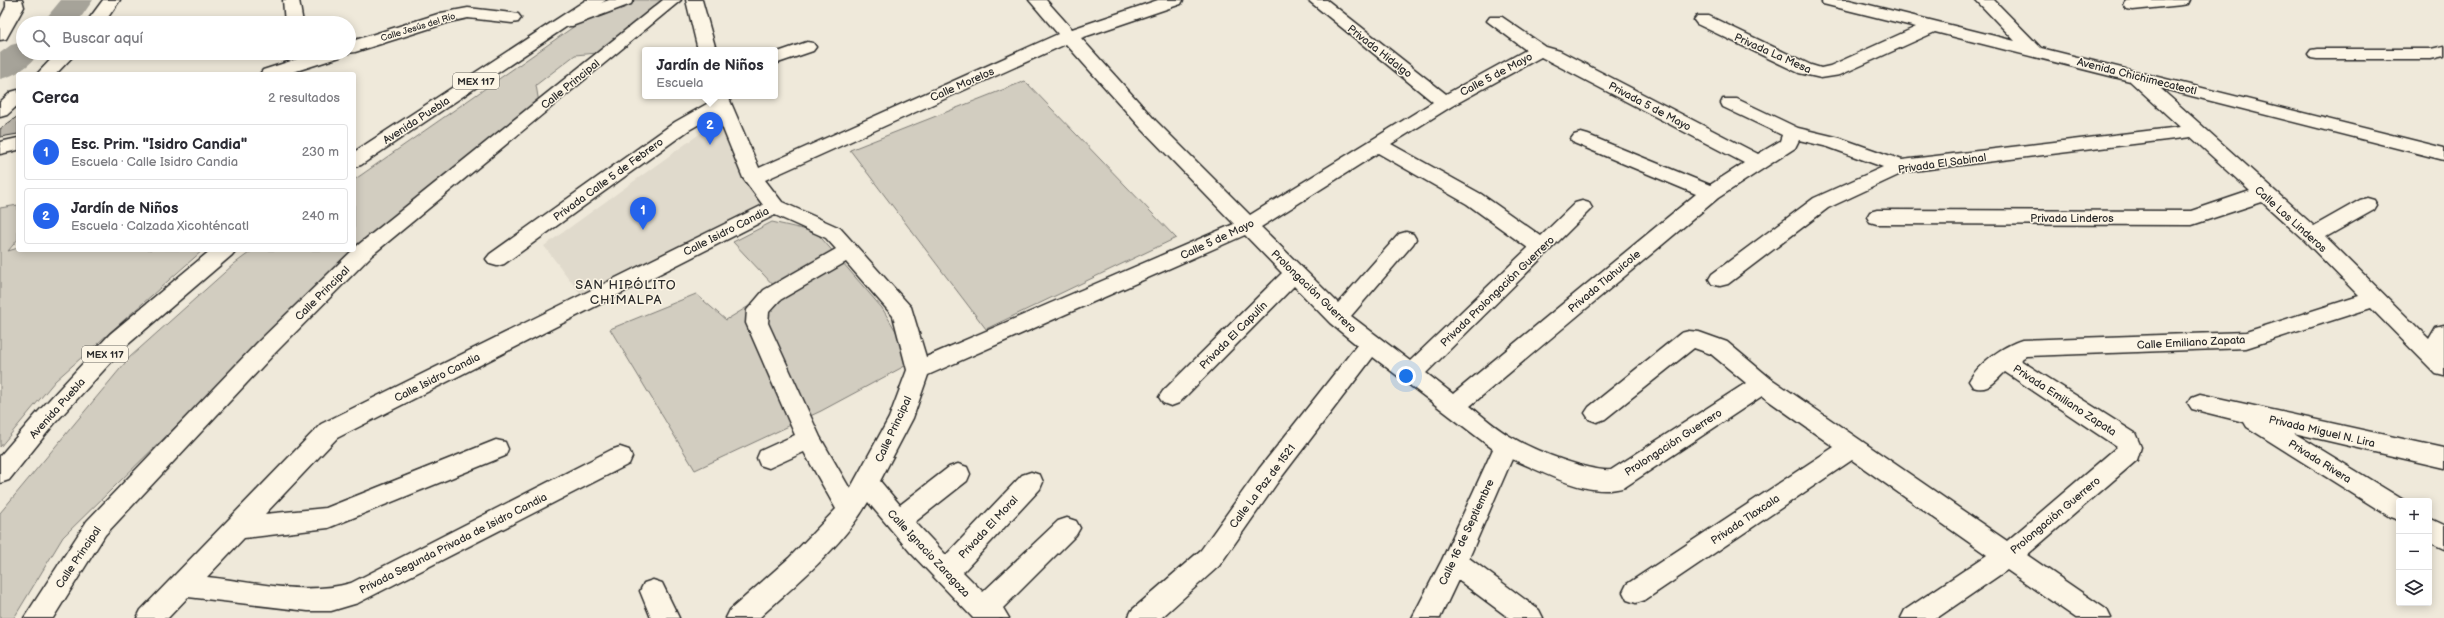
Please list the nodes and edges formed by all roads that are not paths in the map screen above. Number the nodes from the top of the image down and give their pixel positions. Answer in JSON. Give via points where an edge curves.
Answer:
{"nodes":[{"id":1,"x":14,"y":0,"type":"edge"},
{"id":2,"x":112,"y":0,"type":"edge"},
{"id":3,"x":291,"y":0,"type":"edge"},
{"id":4,"x":598,"y":0,"type":"edge"},
{"id":5,"x":625,"y":0,"type":"edge"},
{"id":6,"x":673,"y":0,"type":"edge"},
{"id":7,"x":694,"y":0,"type":"edge"},
{"id":8,"x":1037,"y":0,"type":"edge"},
{"id":9,"x":1175,"y":0,"type":"edge"},
{"id":10,"x":1316,"y":0,"type":"edge"},
{"id":11,"x":1829,"y":0,"type":"edge"},
{"id":12,"x":1876,"y":0,"type":"edge"},
{"id":13,"x":1984,"y":0,"type":"edge"},
{"id":14,"x":2182,"y":0,"type":"edge"},
{"id":15,"x":2133,"y":5,"type":"dead end"},
{"id":16,"x":1887,"y":14,"type":"junction"},
{"id":17,"x":100,"y":16,"type":"edge"},
{"id":18,"x":293,"y":16,"type":"edge"},
{"id":19,"x":512,"y":18,"type":"dead end"},
{"id":20,"x":1703,"y":20,"type":"dead end"},
{"id":21,"x":1496,"y":21,"type":"dead end"},
{"id":22,"x":566,"y":22,"type":"junction"},
{"id":23,"x":1933,"y":26,"type":"junction"},
{"id":24,"x":0,"y":35,"type":"edge"},
{"id":25,"x":1069,"y":36,"type":"junction"},
{"id":26,"x":356,"y":46,"type":"edge"},
{"id":27,"x":706,"y":47,"type":"edge"},
{"id":28,"x":807,"y":47,"type":"dead end"},
{"id":29,"x":2034,"y":50,"type":"junction"},
{"id":30,"x":1540,"y":51,"type":"junction"},
{"id":31,"x":2444,"y":52,"type":"edge"},
{"id":32,"x":2317,"y":54,"type":"dead end"},
{"id":33,"x":778,"y":58,"type":"edge"},
{"id":34,"x":60,"y":60,"type":"edge"},
{"id":35,"x":296,"y":60,"type":"edge"},
{"id":36,"x":48,"y":72,"type":"edge"},
{"id":37,"x":273,"y":72,"type":"edge"},
{"id":38,"x":2135,"y":75,"type":"junction"},
{"id":39,"x":16,"y":98,"type":"edge"},
{"id":40,"x":720,"y":100,"type":"edge"},
{"id":41,"x":1444,"y":102,"type":"junction"},
{"id":42,"x":1730,"y":103,"type":"dead end"},
{"id":43,"x":0,"y":111,"type":"edge"},
{"id":44,"x":2194,"y":131,"type":"junction"},
{"id":45,"x":1792,"y":133,"type":"junction"},
{"id":46,"x":1581,"y":139,"type":"dead end"},
{"id":47,"x":16,"y":144,"type":"edge"},
{"id":48,"x":1378,"y":145,"type":"junction"},
{"id":49,"x":0,"y":148,"type":"edge"},
{"id":50,"x":2444,"y":154,"type":"edge"},
{"id":51,"x":356,"y":160,"type":"edge"},
{"id":52,"x":1759,"y":163,"type":"junction"},
{"id":53,"x":1901,"y":166,"type":"junction"},
{"id":54,"x":753,"y":178,"type":"junction"},
{"id":55,"x":1711,"y":193,"type":"junction"},
{"id":56,"x":2263,"y":194,"type":"junction"},
{"id":57,"x":2367,"y":205,"type":"dead end"},
{"id":58,"x":775,"y":207,"type":"junction"},
{"id":59,"x":1582,"y":208,"type":"dead end"},
{"id":60,"x":1877,"y":217,"type":"dead end"},
{"id":61,"x":1248,"y":226,"type":"junction"},
{"id":62,"x":2312,"y":236,"type":"junction"},
{"id":63,"x":1406,"y":239,"type":"dead end"},
{"id":64,"x":1542,"y":247,"type":"junction"},
{"id":65,"x":849,"y":251,"type":"junction"},
{"id":66,"x":223,"y":252,"type":"edge"},
{"id":67,"x":497,"y":259,"type":"dead end"},
{"id":68,"x":1294,"y":272,"type":"junction"},
{"id":69,"x":1720,"y":279,"type":"dead end"},
{"id":70,"x":2376,"y":299,"type":"junction"},
{"id":71,"x":1338,"y":317,"type":"junction"},
{"id":72,"x":2444,"y":333,"type":"edge"},
{"id":73,"x":1371,"y":344,"type":"junction"},
{"id":74,"x":2003,"y":360,"type":"junction"},
{"id":75,"x":2438,"y":361,"type":"edge"},
{"id":76,"x":918,"y":370,"type":"junction"},
{"id":77,"x":1410,"y":374,"type":"junction"},
{"id":78,"x":1982,"y":381,"type":"dead end"},
{"id":79,"x":1762,"y":384,"type":"junction"},
{"id":80,"x":1171,"y":397,"type":"dead end"},
{"id":81,"x":2200,"y":403,"type":"dead end"},
{"id":82,"x":1454,"y":406,"type":"junction"},
{"id":83,"x":2241,"y":412,"type":"junction"},
{"id":84,"x":1597,"y":413,"type":"dead end"},
{"id":85,"x":809,"y":440,"type":"junction"},
{"id":86,"x":1506,"y":446,"type":"junction"},
{"id":87,"x":1853,"y":447,"type":"junction"},
{"id":88,"x":2129,"y":447,"type":"joint"},
{"id":89,"x":496,"y":449,"type":"dead end"},
{"id":90,"x":620,"y":458,"type":"dead end"},
{"id":91,"x":769,"y":458,"type":"dead end"},
{"id":92,"x":2444,"y":458,"type":"edge"},
{"id":93,"x":0,"y":474,"type":"edge"},
{"id":94,"x":958,"y":474,"type":"dead end"},
{"id":95,"x":1031,"y":482,"type":"dead end"},
{"id":96,"x":867,"y":483,"type":"junction"},
{"id":97,"x":2396,"y":508,"type":"edge"},
{"id":98,"x":850,"y":511,"type":"junction"},
{"id":99,"x":898,"y":521,"type":"junction"},
{"id":100,"x":236,"y":528,"type":"junction"},
{"id":101,"x":1067,"y":528,"type":"dead end"},
{"id":102,"x":2432,"y":531,"type":"edge"},
{"id":103,"x":2444,"y":538,"type":"edge"},
{"id":104,"x":2008,"y":555,"type":"junction"},
{"id":105,"x":1454,"y":562,"type":"junction"},
{"id":106,"x":946,"y":572,"type":"junction"},
{"id":107,"x":183,"y":585,"type":"junction"},
{"id":108,"x":653,"y":591,"type":"dead end"},
{"id":109,"x":1636,"y":592,"type":"dead end"},
{"id":110,"x":989,"y":614,"type":"edge"},
{"id":111,"x":38,"y":618,"type":"edge"},
{"id":112,"x":151,"y":618,"type":"edge"},
{"id":113,"x":665,"y":618,"type":"edge"},
{"id":114,"x":740,"y":618,"type":"edge"},
{"id":115,"x":1142,"y":618,"type":"edge"},
{"id":116,"x":1426,"y":618,"type":"edge"},
{"id":117,"x":1529,"y":618,"type":"edge"},
{"id":118,"x":1915,"y":618,"type":"edge"},
{"id":119,"x":2097,"y":618,"type":"edge"}],
"edges":[{"from":1,"to":24,"type":"street","via":[[16,7]]},
{"from":2,"to":17,"type":"street"},
{"from":3,"to":18,"type":"street"},
{"from":4,"to":22,"type":"street","name":"Avenida Puebla","number":"MEX 117"},
{"from":5,"to":22,"type":"street"},
{"from":6,"to":111,"type":"street","name":"Calle Principal","via":[[365,250],[265,349],[96,528]]},
{"from":7,"to":27,"type":"street"},
{"from":8,"to":25,"type":"street","name":"Prolongación Guerrero"},
{"from":9,"to":25,"type":"street","name":"Calle Morelos"},
{"from":10,"to":41,"type":"street","name":"Privada Hidalgo"},
{"from":11,"to":16,"type":"street","name":"Avenida Chichimecateotl"},
{"from":12,"to":16,"type":"street"},
{"from":13,"to":29,"type":"street"},
{"from":14,"to":15,"type":"street"},
{"from":16,"to":23,"type":"street","name":"Avenida Chichimecateotl"},
{"from":19,"to":26,"type":"street","name":"Calle Jesús del Río","via":[[468,13],[447,17]]},
{"from":20,"to":23,"type":"street","name":"Privada La Mesa","via":[[1805,69],[1821,73],[1834,71]]},
{"from":21,"to":30,"type":"street","name":"Privada 5 de Mayo"},
{"from":22,"to":51,"type":"street","name":"Avenida Puebla","number":"MEX 117"},
{"from":23,"to":29,"type":"street","name":"Avenida Chichimecateotl"},
{"from":25,"to":54,"type":"street","name":"Calle Morelos"},
{"from":25,"to":61,"type":"street","name":"Prolongación Guerrero","via":[[1148,124]]},
{"from":28,"to":33,"type":"street"},
{"from":29,"to":38,"type":"street","name":"Avenida Chichimecateotl"},
{"from":30,"to":41,"type":"street","name":"Calle 5 de Mayo"},
{"from":30,"to":52,"type":"street","name":"Privada 5 de Mayo","via":[[1554,55]]},
{"from":31,"to":32,"type":"street"},
{"from":34,"to":36,"type":"street"},
{"from":35,"to":37,"type":"street"},
{"from":38,"to":44,"type":"street","name":"Calle Los Linderos"},
{"from":38,"to":50,"type":"street","name":"Avenida Chichimecateotl"},
{"from":39,"to":43,"type":"street"},
{"from":40,"to":54,"type":"street"},
{"from":40,"to":67,"type":"street","name":"Privada Calle 5 de Febrero"},
{"from":41,"to":48,"type":"street","name":"Calle 5 de Mayo"},
{"from":42,"to":45,"type":"street"},
{"from":44,"to":53,"type":"street","name":"Privada El Sabinal"},
{"from":44,"to":56,"type":"street","name":"Calle Los Linderos"},
{"from":45,"to":52,"type":"street","name":"Privada Tlahuicole","via":[[1788,144]]},
{"from":45,"to":53,"type":"street","via":[[1833,142]]},
{"from":46,"to":55,"type":"street"},
{"from":47,"to":49,"type":"street"},
{"from":48,"to":61,"type":"street","name":"Calle 5 de Mayo"},
{"from":48,"to":64,"type":"street","via":[[1474,199]]},
{"from":52,"to":55,"type":"street","name":"Privada Tlahuicole"},
{"from":53,"to":69,"type":"street","name":"Privada El Sabinal","via":[[1821,204]]},
{"from":54,"to":58,"type":"street"},
{"from":55,"to":82,"type":"street","name":"Privada Tlahuicole"},
{"from":56,"to":60,"type":"street","name":"Privada Linderos","via":[[2192,218]]},
{"from":56,"to":62,"type":"street","name":"Calle Los Linderos"},
{"from":57,"to":62,"type":"street"},
{"from":58,"to":65,"type":"street","via":[[833,233]]},
{"from":58,"to":100,"type":"street","name":"Calle Isidro Candia","via":[[329,431]]},
{"from":59,"to":64,"type":"street","name":"Privada Prolongación Guerrero"},
{"from":61,"to":68,"type":"street","name":"Prolongación Guerrero"},
{"from":61,"to":76,"type":"street","name":"Calle 5 de Mayo"},
{"from":62,"to":70,"type":"street","name":"Calle Los Linderos"},
{"from":63,"to":71,"type":"street"},
{"from":64,"to":77,"type":"street","name":"Privada Prolongación Guerrero"},
{"from":65,"to":76,"type":"street","via":[[903,312]]},
{"from":65,"to":85,"type":"street","via":[[772,295],[758,310],[757,323]]},
{"from":66,"to":93,"type":"street","name":"Avenida Puebla","number":"MEX 117","via":[[118,340],[46,418]]},
{"from":68,"to":71,"type":"street","name":"Prolongación Guerrero"},
{"from":68,"to":80,"type":"street","name":"Privada El Capulín"},
{"from":70,"to":74,"type":"street","name":"Calle Emiliano Zapata","via":[[2246,340],[2022,348]]},
{"from":70,"to":75,"type":"street","name":"Calle Los Linderos"},
{"from":71,"to":73,"type":"street","name":"Prolongación Guerrero"},
{"from":72,"to":75,"type":"street"},
{"from":73,"to":77,"type":"street","name":"Prolongación Guerrero"},
{"from":73,"to":115,"type":"street","name":"Calle La Paz de 1521","via":[[1268,476],[1210,558]]},
{"from":74,"to":78,"type":"street","name":"Privada Emiliano Zapata"},
{"from":74,"to":88,"type":"street","name":"Privada Emiliano Zapata","via":[[2126,440]]},
{"from":76,"to":96,"type":"street","name":"Calle Principal","via":[[901,418]]},
{"from":77,"to":82,"type":"street","name":"Prolongación Guerrero"},
{"from":79,"to":84,"type":"street","via":[[1716,346],[1700,339],[1689,340]]},
{"from":79,"to":86,"type":"street","name":"Prolongación Guerrero","via":[[1616,480],[1600,481],[1572,473]]},
{"from":79,"to":87,"type":"street","name":"Prolongación Guerrero"},
{"from":81,"to":83,"type":"street","name":"Privada Miguel N. Lira"},
{"from":82,"to":86,"type":"street","name":"Prolongación Guerrero"},
{"from":83,"to":92,"type":"street","name":"Privada Miguel N. Lira"},
{"from":83,"to":97,"type":"street","name":"Privada Rivera"},
{"from":85,"to":91,"type":"street"},
{"from":85,"to":98,"type":"street"},
{"from":86,"to":105,"type":"street","name":"Calle 16 de Septiembre"},
{"from":87,"to":104,"type":"street","name":"Prolongación Guerrero"},
{"from":87,"to":109,"type":"street","name":"Privada Tlaxcala"},
{"from":88,"to":104,"type":"street","name":"Prolongación Guerrero","via":[[2128,453]]},
{"from":89,"to":100,"type":"street","via":[[328,518]]},
{"from":90,"to":107,"type":"street","name":"Privada Segunda Privada de Isidro Candia","via":[[358,592],[331,600],[308,600]]},
{"from":94,"to":99,"type":"street"},
{"from":95,"to":106,"type":"street","name":"Privada El Moral"},
{"from":96,"to":98,"type":"street","name":"Calle Principal"},
{"from":96,"to":99,"type":"street","name":"Calle Ignacio Zaragoza"},
{"from":98,"to":114,"type":"street","name":"Calle Principal","via":[[798,566]]},
{"from":99,"to":106,"type":"street","name":"Calle Ignacio Zaragoza"},
{"from":100,"to":107,"type":"street","name":"Calle Isidro Candia"},
{"from":101,"to":110,"type":"street"},
{"from":102,"to":103,"type":"street"},
{"from":104,"to":118,"type":"street"},
{"from":104,"to":119,"type":"street"},
{"from":105,"to":116,"type":"street","name":"Calle 16 de Septiembre"},
{"from":105,"to":117,"type":"street"},
{"from":106,"to":110,"type":"street","name":"Calle Ignacio Zaragoza"},
{"from":107,"to":112,"type":"street","name":"Calle Isidro Candia"},
{"from":108,"to":113,"type":"street"}]}
